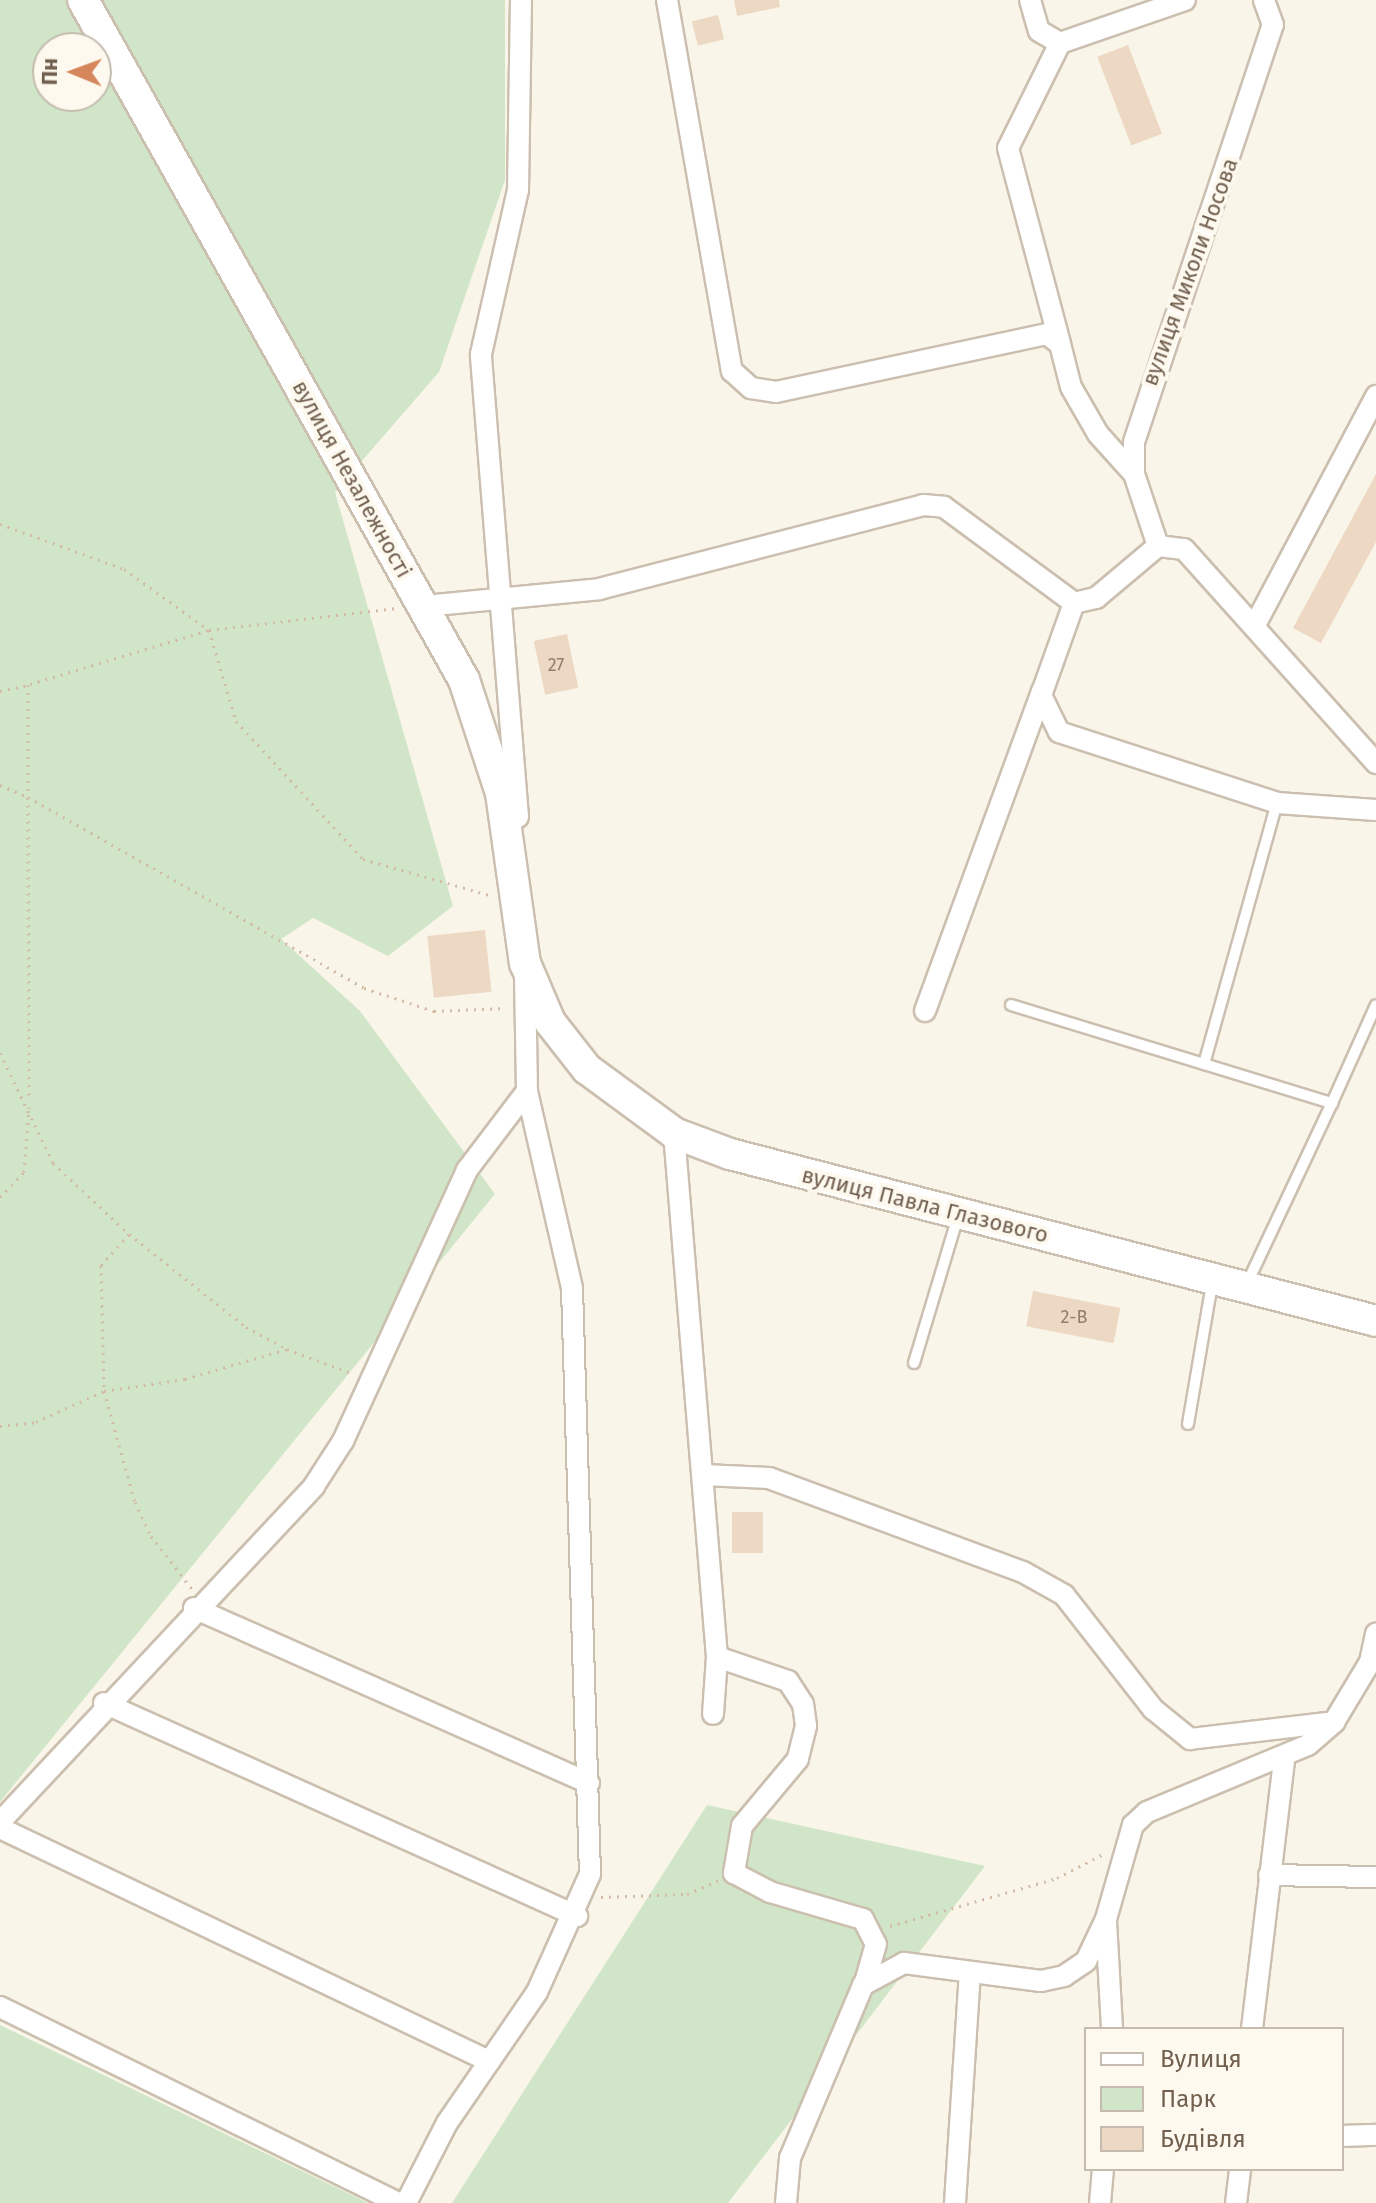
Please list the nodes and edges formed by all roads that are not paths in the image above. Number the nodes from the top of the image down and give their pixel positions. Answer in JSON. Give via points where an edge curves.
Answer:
{"nodes":[{"id":1,"x":83,"y":0,"type":"edge"},
{"id":2,"x":521,"y":0,"type":"edge"},
{"id":3,"x":667,"y":0,"type":"edge"},
{"id":4,"x":1030,"y":0,"type":"edge"},
{"id":5,"x":1185,"y":0,"type":"edge"},
{"id":6,"x":1264,"y":0,"type":"edge"},
{"id":7,"x":1283,"y":0,"type":"edge"},
{"id":8,"x":1273,"y":25,"type":"junction"},
{"id":9,"x":1060,"y":43,"type":"junction"},
{"id":10,"x":1060,"y":344,"type":"junction"},
{"id":11,"x":1376,"y":396,"type":"edge"},
{"id":12,"x":1134,"y":474,"type":"junction"},
{"id":13,"x":1158,"y":546,"type":"junction"},
{"id":14,"x":501,"y":602,"type":"junction"},
{"id":15,"x":1074,"y":603,"type":"junction"},
{"id":16,"x":424,"y":606,"type":"junction"},
{"id":17,"x":1256,"y":623,"type":"junction"},
{"id":18,"x":1042,"y":691,"type":"junction"},
{"id":19,"x":1376,"y":763,"type":"edge"},
{"id":20,"x":1277,"y":803,"type":"junction"},
{"id":21,"x":1376,"y":810,"type":"edge"},
{"id":22,"x":520,"y":832,"type":"dead end"},
{"id":23,"x":528,"y":986,"type":"junction"},
{"id":24,"x":1011,"y":1005,"type":"dead end"},
{"id":25,"x":1376,"y":1005,"type":"edge"},
{"id":26,"x":925,"y":1011,"type":"dead end"},
{"id":27,"x":1204,"y":1064,"type":"junction"},
{"id":28,"x":527,"y":1091,"type":"junction"},
{"id":29,"x":1332,"y":1103,"type":"junction"},
{"id":30,"x":674,"y":1133,"type":"junction"},
{"id":31,"x":958,"y":1215,"type":"junction"},
{"id":32,"x":1213,"y":1277,"type":"junction"},
{"id":33,"x":1246,"y":1286,"type":"junction"},
{"id":34,"x":1376,"y":1321,"type":"edge"},
{"id":35,"x":914,"y":1363,"type":"dead end"},
{"id":36,"x":1188,"y":1424,"type":"dead end"},
{"id":37,"x":704,"y":1475,"type":"junction"},
{"id":38,"x":198,"y":1604,"type":"junction"},
{"id":39,"x":1376,"y":1634,"type":"edge"},
{"id":40,"x":717,"y":1657,"type":"junction"},
{"id":41,"x":104,"y":1703,"type":"junction"},
{"id":42,"x":713,"y":1714,"type":"dead end"},
{"id":43,"x":1334,"y":1722,"type":"junction"},
{"id":44,"x":1284,"y":1760,"type":"junction"},
{"id":45,"x":589,"y":1783,"type":"junction"},
{"id":46,"x":0,"y":1822,"type":"edge"},
{"id":47,"x":0,"y":1828,"type":"edge"},
{"id":48,"x":1269,"y":1875,"type":"junction"},
{"id":49,"x":1376,"y":1877,"type":"edge"},
{"id":50,"x":579,"y":1908,"type":"junction"},
{"id":51,"x":1106,"y":1919,"type":"junction"},
{"id":52,"x":970,"y":1973,"type":"junction"},
{"id":53,"x":863,"y":1985,"type":"junction"},
{"id":54,"x":0,"y":2007,"type":"edge"},
{"id":55,"x":1112,"y":2027,"type":"edge"},
{"id":56,"x":1252,"y":2027,"type":"edge"},
{"id":57,"x":489,"y":2061,"type":"junction"},
{"id":58,"x":1376,"y":2135,"type":"edge"},
{"id":59,"x":1344,"y":2136,"type":"edge"},
{"id":60,"x":1103,"y":2171,"type":"edge"},
{"id":61,"x":1240,"y":2171,"type":"edge"},
{"id":62,"x":399,"y":2203,"type":"edge"},
{"id":63,"x":406,"y":2203,"type":"edge"},
{"id":64,"x":786,"y":2203,"type":"edge"},
{"id":65,"x":955,"y":2203,"type":"edge"},
{"id":66,"x":1100,"y":2203,"type":"edge"},
{"id":67,"x":1236,"y":2203,"type":"edge"}],
"edges":[{"from":1,"to":16,"type":"main road","name":"вулиця Незалежності"},
{"from":2,"to":14,"type":"street","via":[[518,190],[481,354]]},
{"from":3,"to":10,"type":"street","via":[[732,371],[751,388],[776,392],[1024,336],[1047,334]]},
{"from":4,"to":9,"type":"street","via":[[1039,31]]},
{"from":5,"to":9,"type":"street"},
{"from":6,"to":8,"type":"street"},
{"from":7,"to":8,"type":"street","name":"вулиця Миколи Носова"},
{"from":8,"to":12,"type":"street","name":"вулиця Миколи Носова","via":[[1202,251],[1142,405]]},
{"from":9,"to":10,"type":"street","via":[[1008,148]]},
{"from":10,"to":12,"type":"street","via":[[1071,387]]},
{"from":11,"to":17,"type":"street"},
{"from":12,"to":13,"type":"street","name":"вулиця Миколи Носова"},
{"from":13,"to":15,"type":"street","via":[[1096,598]]},
{"from":13,"to":17,"type":"street","via":[[1200,559]]},
{"from":14,"to":15,"type":"street","via":[[725,561],[923,505],[961,516]]},
{"from":14,"to":16,"type":"street"},
{"from":14,"to":22,"type":"street"},
{"from":15,"to":18,"type":"street"},
{"from":16,"to":23,"type":"main road","name":"вулиця Незалежності","via":[[484,728]]},
{"from":17,"to":19,"type":"street"},
{"from":18,"to":20,"type":"street","via":[[1059,732]]},
{"from":18,"to":26,"type":"street"},
{"from":20,"to":21,"type":"street"},
{"from":20,"to":27,"type":"lane"},
{"from":23,"to":28,"type":"street"},
{"from":23,"to":30,"type":"main road","name":"вулиця Павла Глазового","via":[[587,1069]]},
{"from":24,"to":27,"type":"lane"},
{"from":25,"to":29,"type":"lane"},
{"from":27,"to":29,"type":"lane"},
{"from":28,"to":38,"type":"street","via":[[467,1170],[372,1380],[314,1486]]},
{"from":28,"to":45,"type":"street","via":[[572,1288]]},
{"from":29,"to":33,"type":"lane"},
{"from":30,"to":31,"type":"main road","name":"вулиця Павла Глазового"},
{"from":30,"to":37,"type":"street"},
{"from":31,"to":32,"type":"main road","name":"вулиця Павла Глазового"},
{"from":31,"to":35,"type":"lane"},
{"from":32,"to":33,"type":"main road","name":"вулиця Павла Глазового"},
{"from":32,"to":36,"type":"lane"},
{"from":33,"to":34,"type":"main road","name":"вулиця Павла Глазового"},
{"from":37,"to":40,"type":"street","via":[[704,1570]]},
{"from":37,"to":43,"type":"street","via":[[769,1478],[1023,1572],[1064,1595],[1153,1709],[1190,1739]]},
{"from":38,"to":41,"type":"street"},
{"from":38,"to":45,"type":"street"},
{"from":39,"to":43,"type":"street","via":[[1370,1662]]},
{"from":40,"to":42,"type":"street"},
{"from":40,"to":53,"type":"street","via":[[788,1681],[803,1704],[806,1726],[798,1759],[742,1826],[734,1873],[770,1892],[849,1910],[875,1930]]},
{"from":41,"to":46,"type":"street"},
{"from":41,"to":50,"type":"street"},
{"from":43,"to":44,"type":"street"},
{"from":44,"to":48,"type":"street"},
{"from":44,"to":51,"type":"street","via":[[1147,1812],[1123,1840]]},
{"from":45,"to":50,"type":"street","via":[[591,1848]]},
{"from":47,"to":57,"type":"street"},
{"from":48,"to":49,"type":"street"},
{"from":48,"to":56,"type":"street"},
{"from":50,"to":57,"type":"street","via":[[537,1992]]},
{"from":51,"to":52,"type":"street","via":[[1086,1961],[1064,1976]]},
{"from":51,"to":55,"type":"street"},
{"from":52,"to":53,"type":"street","via":[[904,1963]]},
{"from":52,"to":65,"type":"street"},
{"from":53,"to":64,"type":"street","via":[[790,2158]]},
{"from":54,"to":62,"type":"street"},
{"from":57,"to":63,"type":"street"},
{"from":58,"to":59,"type":"street"},
{"from":60,"to":66,"type":"street"},
{"from":61,"to":67,"type":"street"}]}
